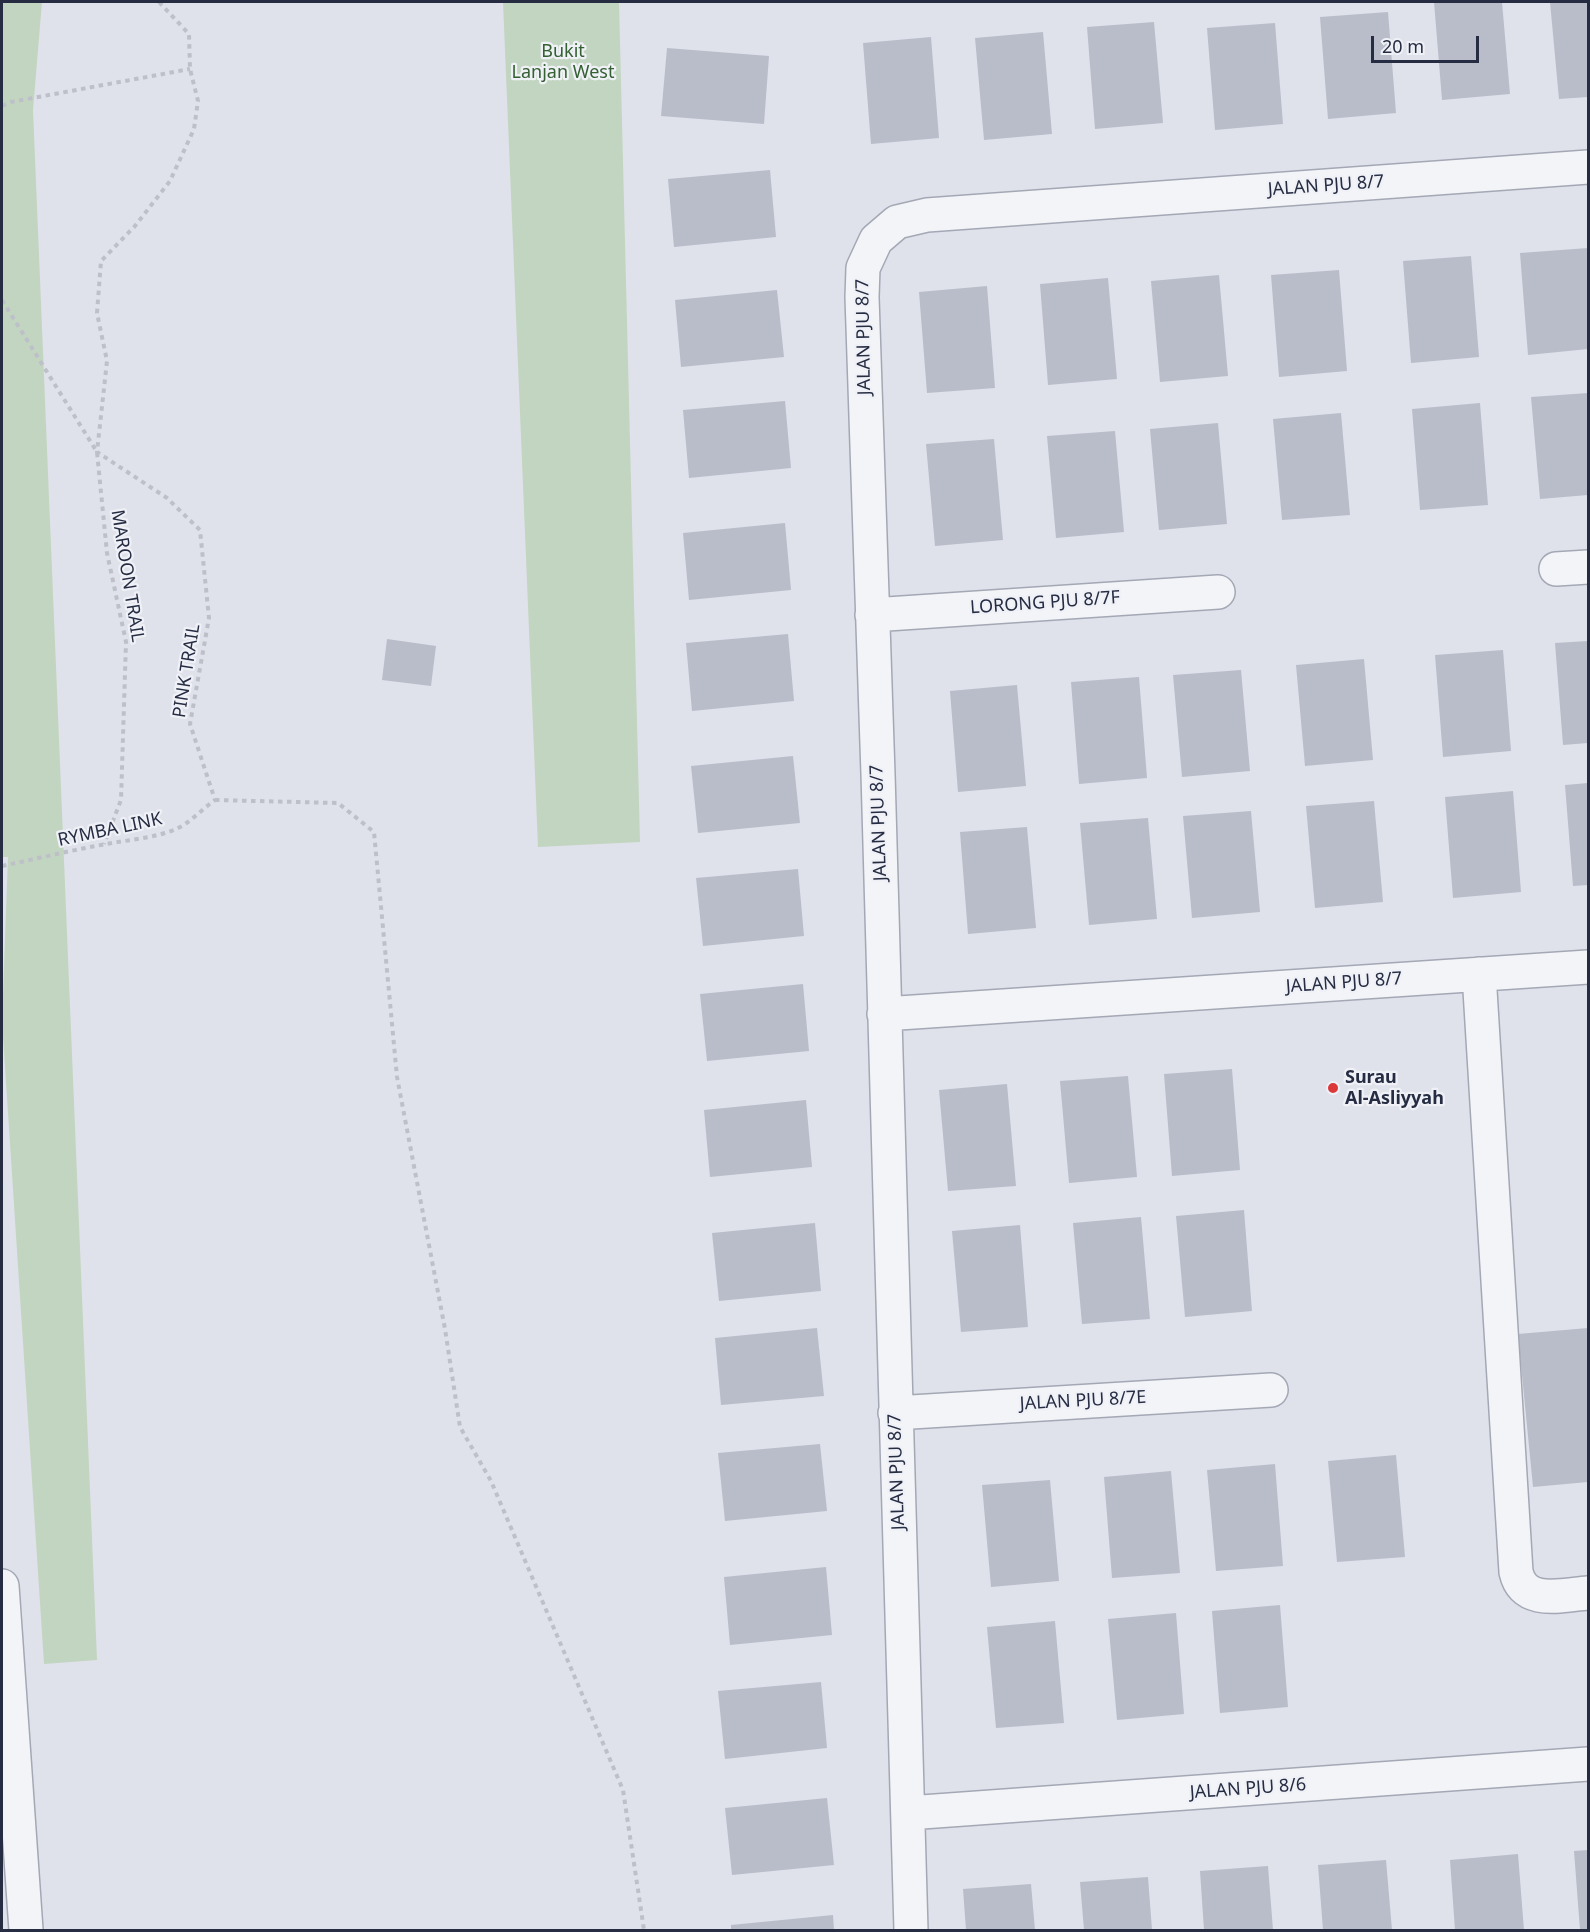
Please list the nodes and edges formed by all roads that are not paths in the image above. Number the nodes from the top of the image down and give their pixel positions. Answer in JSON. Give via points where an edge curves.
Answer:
{"nodes":[{"id":1,"x":1588,"y":167,"type":"edge"},
{"id":2,"x":1588,"y":567,"type":"edge"},
{"id":3,"x":1556,"y":569,"type":"dead end"},
{"id":4,"x":1218,"y":592,"type":"dead end"},
{"id":5,"x":872,"y":615,"type":"junction"},
{"id":6,"x":1588,"y":967,"type":"edge"},
{"id":7,"x":1479,"y":974,"type":"junction"},
{"id":8,"x":884,"y":1014,"type":"junction"},
{"id":9,"x":1271,"y":1390,"type":"dead end"},
{"id":10,"x":896,"y":1413,"type":"junction"},
{"id":11,"x":2,"y":1586,"type":"edge"},
{"id":12,"x":1588,"y":1593,"type":"edge"},
{"id":13,"x":5,"y":1707,"type":"edge"},
{"id":14,"x":1588,"y":1764,"type":"edge"},
{"id":15,"x":908,"y":1813,"type":"junction"},
{"id":16,"x":26,"y":1930,"type":"edge"},
{"id":17,"x":911,"y":1930,"type":"edge"}],
"edges":[{"from":1,"to":5,"type":"street","name":"JALAN PJU 8/7","via":[[927,215],[897,222],[876,240],[863,268]]},
{"from":2,"to":3,"type":"street"},
{"from":4,"to":5,"type":"street","name":"LORONG PJU 8/7F"},
{"from":5,"to":8,"type":"street","name":"JALAN PJU 8/7"},
{"from":6,"to":7,"type":"street","name":"JALAN PJU 8/7"},
{"from":7,"to":8,"type":"street","name":"JALAN PJU 8/7"},
{"from":7,"to":12,"type":"street","via":[[1516,1572],[1518,1582],[1534,1595]]},
{"from":8,"to":10,"type":"street","name":"JALAN PJU 8/7"},
{"from":9,"to":10,"type":"street","name":"JALAN PJU 8/7E"},
{"from":10,"to":15,"type":"street","name":"JALAN PJU 8/7"},
{"from":11,"to":13,"type":"street"},
{"from":13,"to":16,"type":"street"},
{"from":14,"to":15,"type":"street","name":"JALAN PJU 8/6"},
{"from":15,"to":17,"type":"street","name":"JALAN PJU 8/7"}]}
